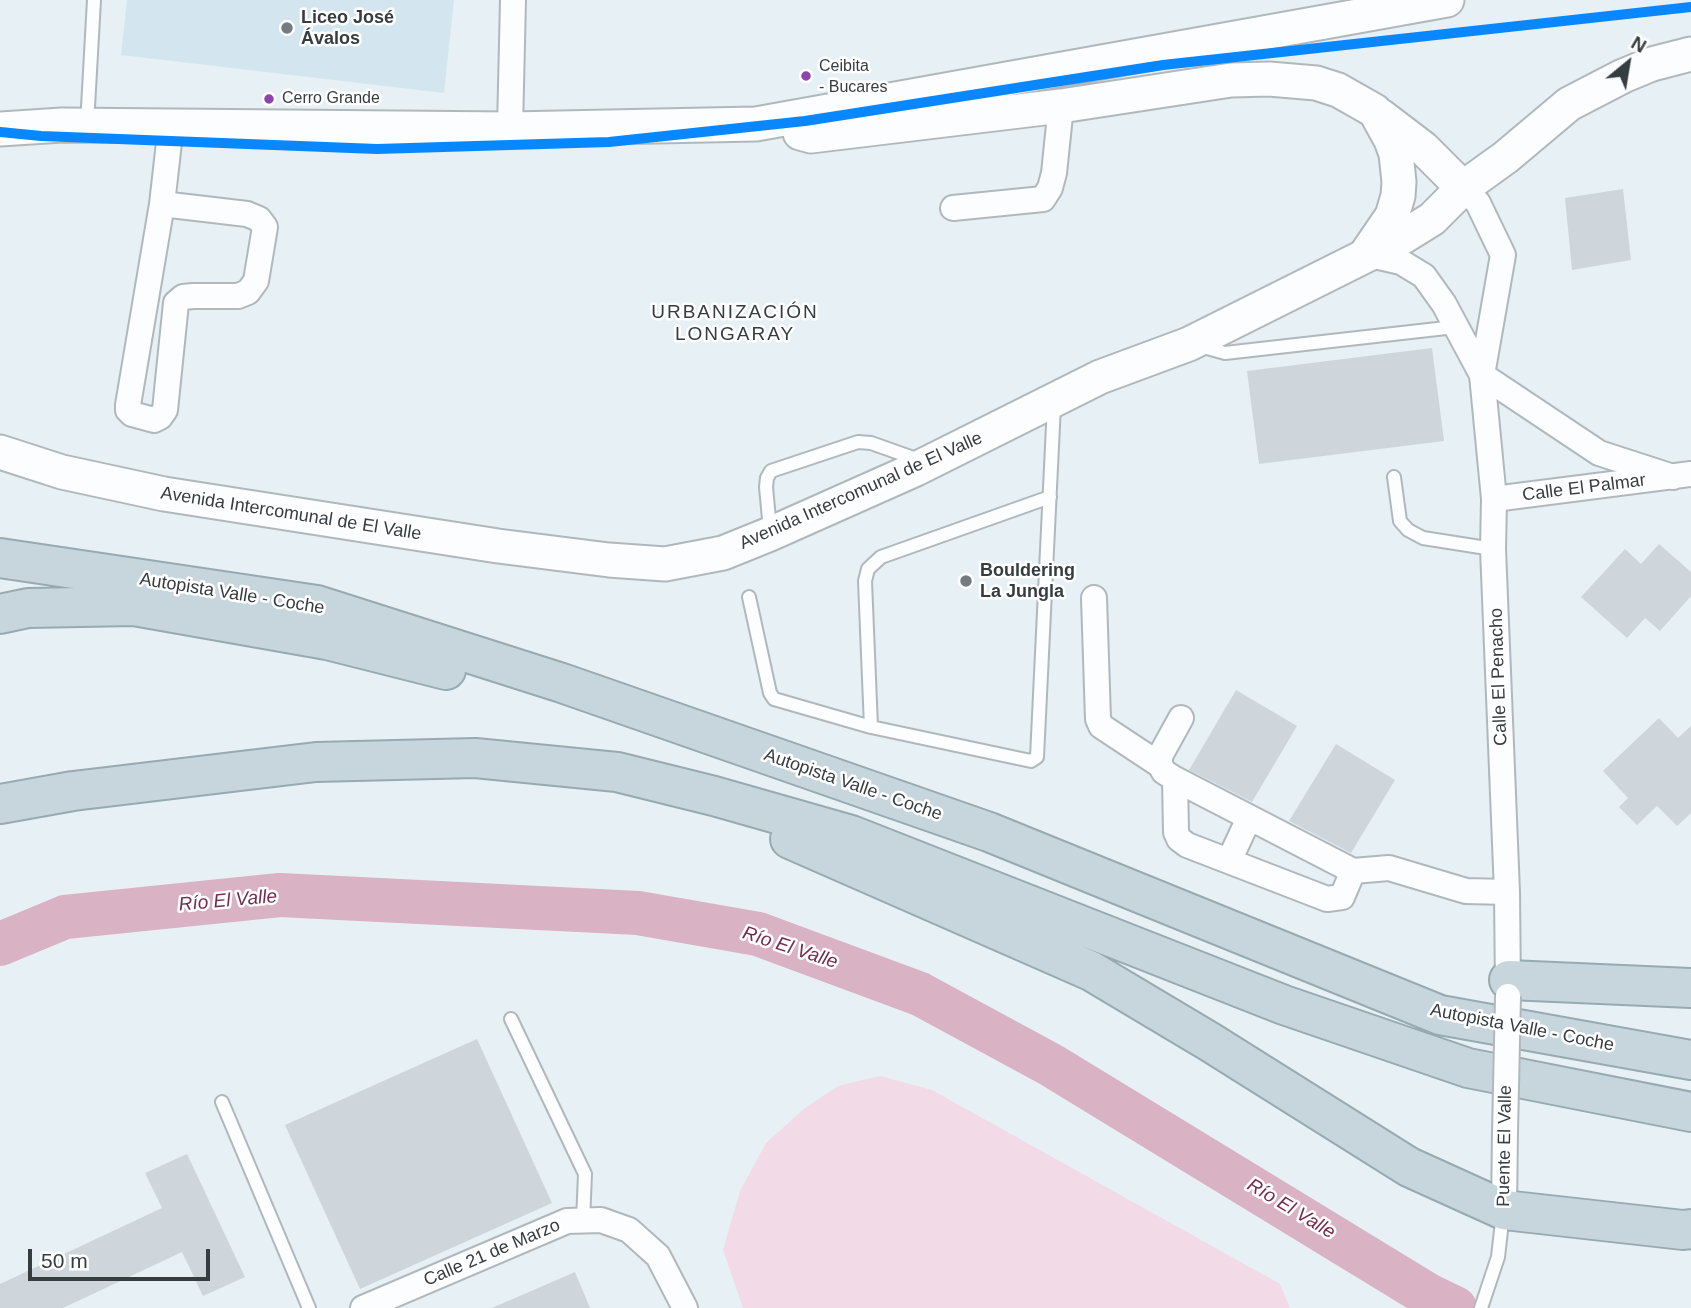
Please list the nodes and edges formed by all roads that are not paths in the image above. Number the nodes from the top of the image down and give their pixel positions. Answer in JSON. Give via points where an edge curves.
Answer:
{"nodes":[{"id":1,"x":94,"y":0,"type":"edge"},
{"id":2,"x":513,"y":0,"type":"edge"},
{"id":3,"x":1447,"y":0,"type":"edge"},
{"id":4,"x":1383,"y":6,"type":"edge"},
{"id":5,"x":1691,"y":54,"type":"edge"},
{"id":6,"x":1061,"y":106,"type":"junction"},
{"id":7,"x":1375,"y":111,"type":"junction"},
{"id":8,"x":756,"y":124,"type":"junction"},
{"id":9,"x":75,"y":125,"type":"junction"},
{"id":10,"x":171,"y":125,"type":"junction"},
{"id":11,"x":0,"y":129,"type":"edge"},
{"id":12,"x":510,"y":129,"type":"junction"},
{"id":13,"x":0,"y":153,"type":"edge"},
{"id":14,"x":1463,"y":188,"type":"junction"},
{"id":15,"x":162,"y":204,"type":"junction"},
{"id":16,"x":953,"y":208,"type":"dead end"},
{"id":17,"x":1366,"y":254,"type":"junction"},
{"id":18,"x":1455,"y":327,"type":"junction"},
{"id":19,"x":1189,"y":344,"type":"junction"},
{"id":20,"x":1482,"y":375,"type":"junction"},
{"id":21,"x":1054,"y":401,"type":"junction"},
{"id":22,"x":0,"y":427,"type":"edge"},
{"id":23,"x":0,"y":452,"type":"edge"},
{"id":24,"x":928,"y":463,"type":"junction"},
{"id":25,"x":62,"y":472,"type":"junction"},
{"id":26,"x":1682,"y":476,"type":"edge"},
{"id":27,"x":1394,"y":477,"type":"dead end"},
{"id":28,"x":1050,"y":497,"type":"junction"},
{"id":29,"x":1494,"y":499,"type":"junction"},
{"id":30,"x":770,"y":534,"type":"junction"},
{"id":31,"x":1493,"y":550,"type":"junction"},
{"id":32,"x":0,"y":558,"type":"edge"},
{"id":33,"x":749,"y":597,"type":"dead end"},
{"id":34,"x":1094,"y":598,"type":"dead end"},
{"id":35,"x":0,"y":614,"type":"edge"},
{"id":36,"x":562,"y":683,"type":"junction"},
{"id":37,"x":1181,"y":718,"type":"dead end"},
{"id":38,"x":871,"y":727,"type":"junction"},
{"id":39,"x":1168,"y":772,"type":"junction"},
{"id":40,"x":676,"y":787,"type":"junction"},
{"id":41,"x":0,"y":804,"type":"edge"},
{"id":42,"x":1249,"y":818,"type":"junction"},
{"id":43,"x":1228,"y":862,"type":"junction"},
{"id":44,"x":1353,"y":872,"type":"junction"},
{"id":45,"x":1507,"y":892,"type":"junction"},
{"id":46,"x":1508,"y":988,"type":"junction"},
{"id":47,"x":1691,"y":988,"type":"edge"},
{"id":48,"x":512,"y":1019,"type":"dead end"},
{"id":49,"x":1691,"y":1060,"type":"edge"},
{"id":50,"x":222,"y":1102,"type":"dead end"},
{"id":51,"x":1691,"y":1112,"type":"edge"},
{"id":52,"x":1504,"y":1210,"type":"junction"},
{"id":53,"x":583,"y":1221,"type":"junction"},
{"id":54,"x":1691,"y":1229,"type":"edge"},
{"id":55,"x":309,"y":1308,"type":"edge"},
{"id":56,"x":363,"y":1308,"type":"edge"},
{"id":57,"x":685,"y":1308,"type":"edge"},
{"id":58,"x":1481,"y":1308,"type":"edge"}],
"edges":[{"from":1,"to":9,"type":"lane"},
{"from":2,"to":12,"type":"street"},
{"from":3,"to":4,"type":"main road"},
{"from":4,"to":8,"type":"main road"},
{"from":5,"to":14,"type":"main road","name":"Avenida Intercomunal de El Valle","via":[[1652,64],[1569,104]]},
{"from":6,"to":7,"type":"main road","via":[[1231,80],[1269,79],[1338,90]]},
{"from":6,"to":8,"type":"main road","via":[[811,136]]},
{"from":6,"to":16,"type":"street","via":[[1054,173],[1043,199]]},
{"from":7,"to":14,"type":"main road","via":[[1423,148]]},
{"from":7,"to":17,"type":"main road","via":[[1396,154],[1399,182],[1392,216]]},
{"from":8,"to":12,"type":"main road"},
{"from":9,"to":10,"type":"main road"},
{"from":9,"to":11,"type":"main road"},
{"from":9,"to":13,"type":"main road"},
{"from":10,"to":12,"type":"main road"},
{"from":10,"to":15,"type":"street"},
{"from":14,"to":17,"type":"main road","name":"Avenida Intercomunal de El Valle","via":[[1432,219]]},
{"from":14,"to":20,"type":"street","via":[[1478,204],[1503,255]]},
{"from":15,"to":15,"type":"street","via":[[247,214],[265,227],[256,281],[248,292],[183,297],[176,303],[165,410],[154,420],[132,414],[128,405]]},
{"from":17,"to":18,"type":"street","via":[[1401,262],[1424,276]]},
{"from":17,"to":19,"type":"main road","name":"Avenida Intercomunal de El Valle"},
{"from":18,"to":19,"type":"lane","via":[[1225,353]]},
{"from":18,"to":20,"type":"street"},
{"from":19,"to":21,"type":"main road","name":"Avenida Intercomunal de El Valle","via":[[1100,377]]},
{"from":20,"to":26,"type":"street","name":"Calle El Palmar","via":[[1599,453]]},
{"from":20,"to":29,"type":"street","name":"Calle El Penacho"},
{"from":21,"to":24,"type":"main road","name":"Avenida Intercomunal de El Valle"},
{"from":21,"to":28,"type":"lane"},
{"from":22,"to":25,"type":"main road"},
{"from":23,"to":25,"type":"main road","name":"Avenida Intercomunal de El Valle"},
{"from":24,"to":30,"type":"main road","name":"Avenida Intercomunal de El Valle"},
{"from":24,"to":30,"type":"lane","via":[[858,442],[771,471],[766,478]]},
{"from":25,"to":30,"type":"main road","name":"Avenida Intercomunal de El Valle","via":[[271,512],[609,560],[665,564],[723,553]]},
{"from":26,"to":29,"type":"street","name":"Calle El Palmar"},
{"from":27,"to":31,"type":"lane","via":[[1400,521],[1409,530],[1423,538]]},
{"from":28,"to":38,"type":"lane","via":[[881,557],[868,569]]},
{"from":28,"to":38,"type":"lane","via":[[1037,757],[1024,761]]},
{"from":29,"to":31,"type":"street","name":"Calle El Penacho"},
{"from":31,"to":45,"type":"street","name":"Calle El Penacho"},
{"from":32,"to":36,"type":"highway","name":"Autopista Valle - Coche","via":[[317,605]]},
{"from":33,"to":38,"type":"lane","via":[[774,699]]},
{"from":34,"to":39,"type":"street","via":[[1098,719],[1101,726]]},
{"from":35,"to":36,"type":"highway","via":[[27,608],[134,606],[327,640],[517,688]]},
{"from":36,"to":49,"type":"highway","name":"Autopista Valle - Coche","via":[[989,832],[1440,1015]]},
{"from":37,"to":39,"type":"street","via":[[1160,756]]},
{"from":39,"to":42,"type":"street"},
{"from":39,"to":43,"type":"street","via":[[1179,839]]},
{"from":40,"to":41,"type":"highway","via":[[617,772],[461,758],[316,762]]},
{"from":40,"to":51,"type":"highway","via":[[851,835],[1284,1005],[1468,1068]]},
{"from":40,"to":52,"type":"highway","via":[[1091,971],[1409,1167]]},
{"from":42,"to":43,"type":"street"},
{"from":42,"to":44,"type":"street"},
{"from":43,"to":44,"type":"street","via":[[1326,899],[1342,897]]},
{"from":44,"to":45,"type":"street","via":[[1389,868],[1466,891]]},
{"from":45,"to":46,"type":"street","name":"Calle El Penacho"},
{"from":46,"to":47,"type":"highway"},
{"from":46,"to":52,"type":"street","name":"Puente El Valle","bridge":true},
{"from":48,"to":53,"type":"lane","via":[[585,1174]]},
{"from":50,"to":55,"type":"lane"},
{"from":52,"to":54,"type":"highway"},
{"from":52,"to":58,"type":"lane","name":"Puente El Valle","via":[[1498,1257]]},
{"from":53,"to":56,"type":"street","name":"Calle 21 de Marzo","via":[[567,1221]]},
{"from":53,"to":57,"type":"street","via":[[601,1220],[629,1230],[658,1256]]}]}
